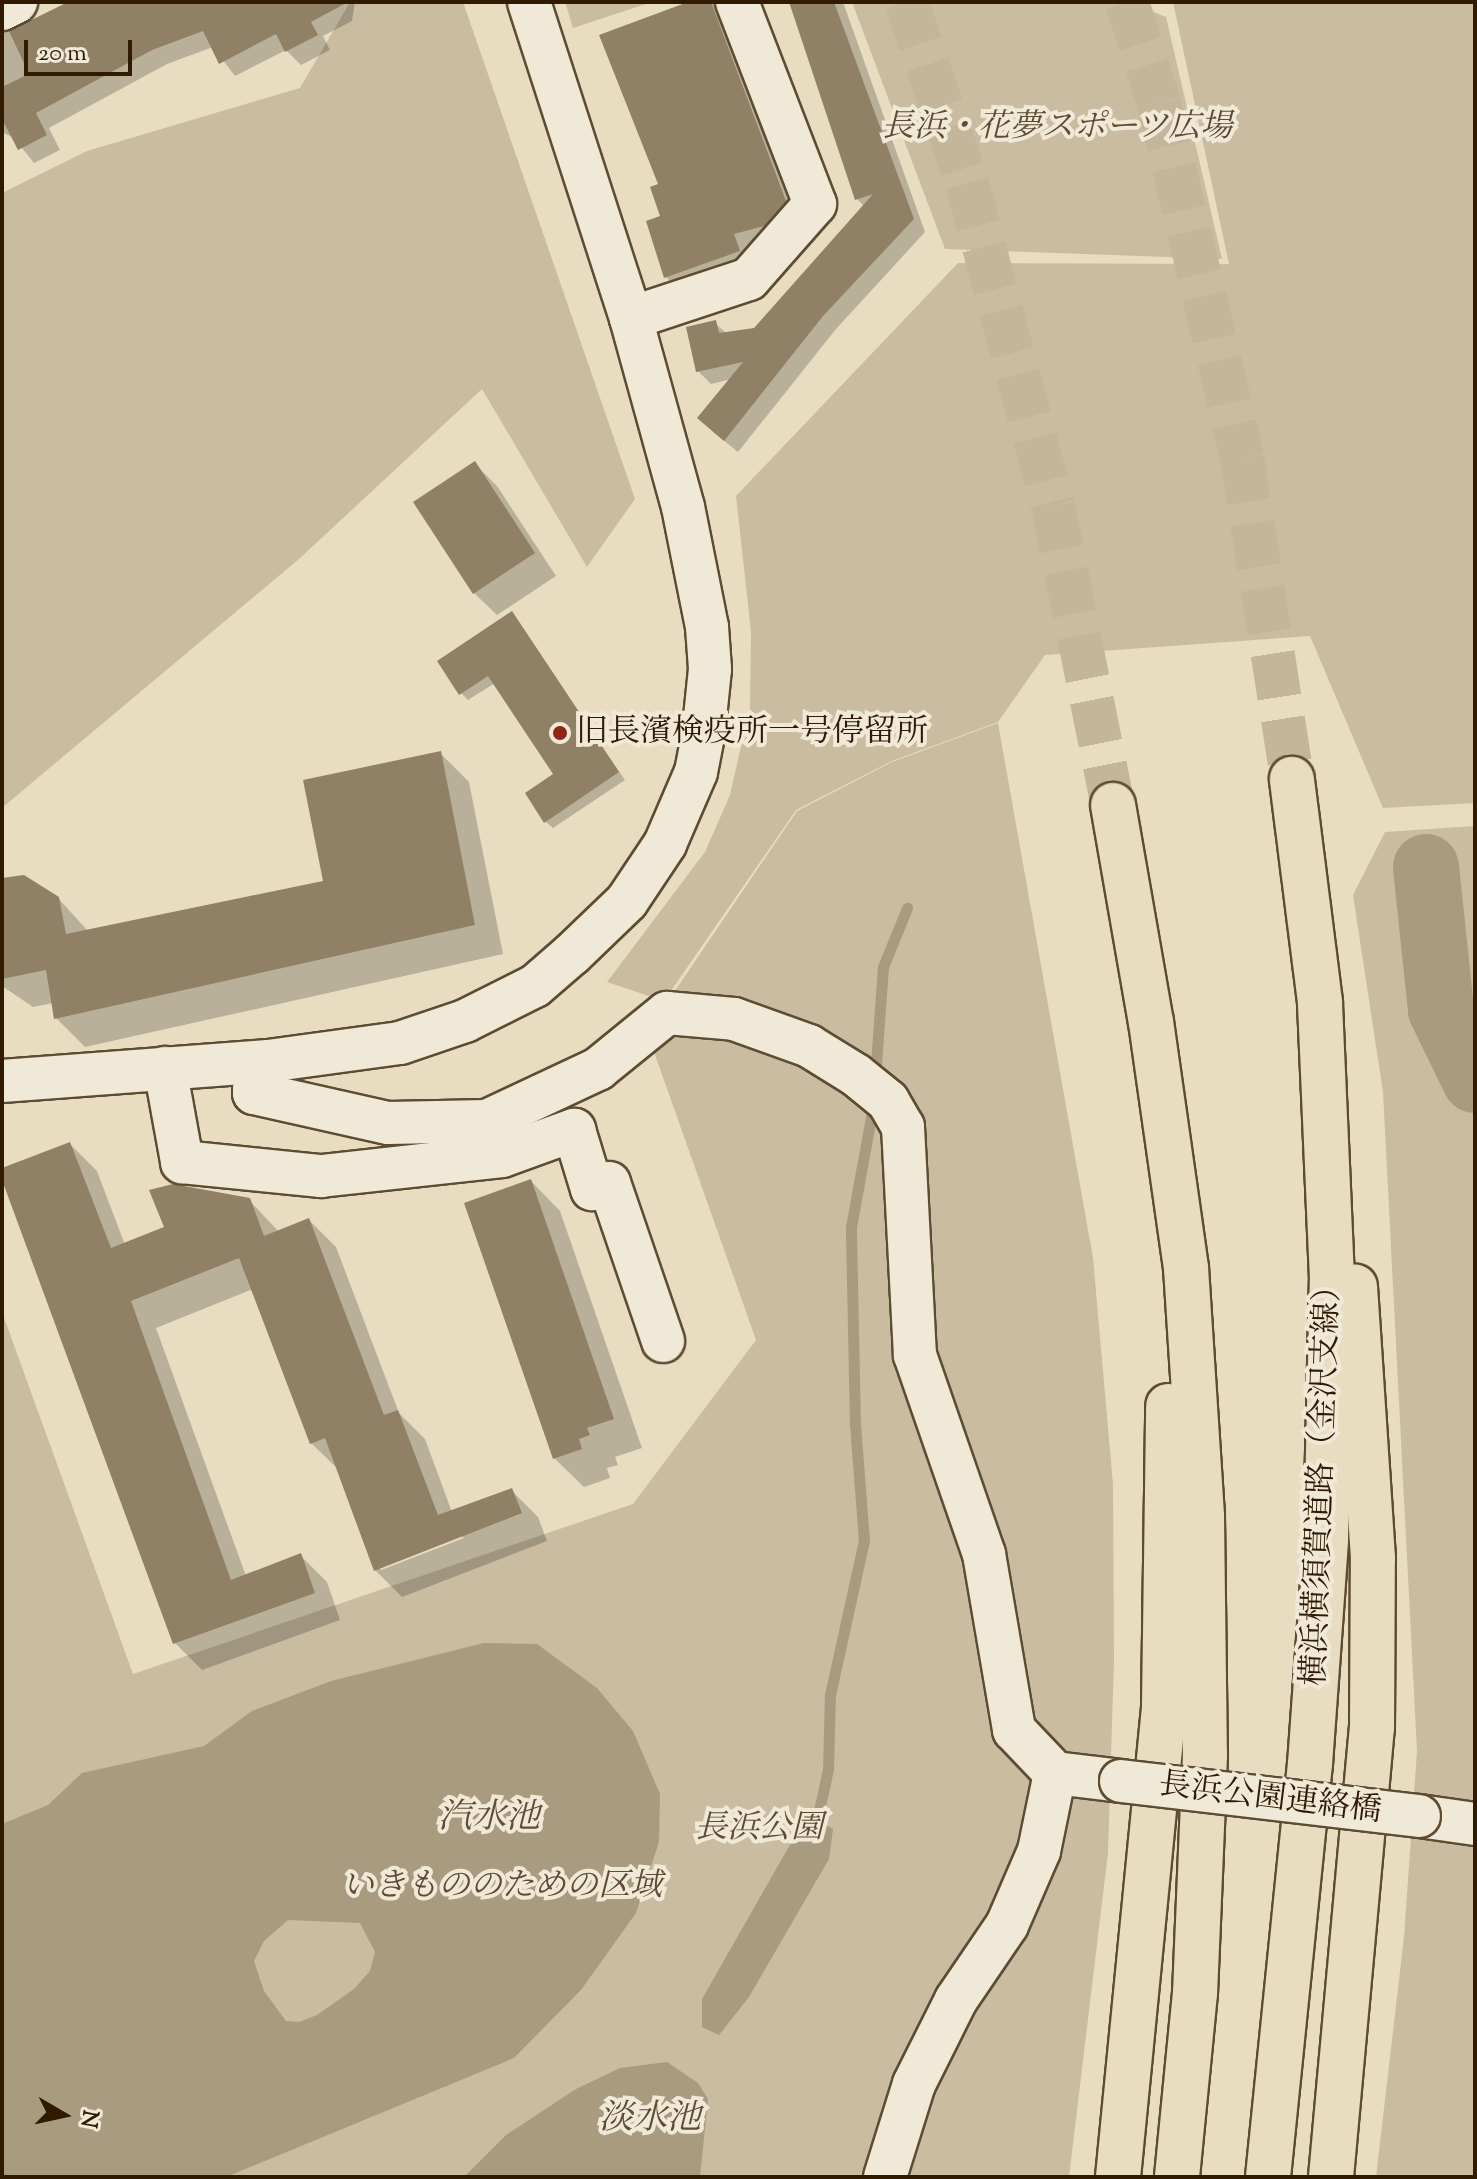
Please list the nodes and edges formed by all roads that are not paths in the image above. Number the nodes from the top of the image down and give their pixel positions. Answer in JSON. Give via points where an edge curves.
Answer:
{"nodes":[{"id":1,"x":16,"y":2,"type":"edge"},
{"id":2,"x":529,"y":2,"type":"edge"},
{"id":3,"x":737,"y":2,"type":"edge"},
{"id":4,"x":2,"y":9,"type":"edge"},
{"id":5,"x":631,"y":318,"type":"junction"},
{"id":6,"x":1292,"y":779,"type":"tunnel mouth"},
{"id":7,"x":1113,"y":805,"type":"tunnel mouth"},
{"id":8,"x":1320,"y":1002,"type":"junction"},
{"id":9,"x":1151,"y":1022,"type":"junction"},
{"id":10,"x":165,"y":1068,"type":"junction"},
{"id":11,"x":2,"y":1081,"type":"edge"},
{"id":12,"x":254,"y":1088,"type":"dead end"},
{"id":13,"x":663,"y":1341,"type":"dead end"},
{"id":14,"x":1055,"y":1773,"type":"junction"},
{"id":15,"x":1475,"y":1824,"type":"edge"},
{"id":16,"x":885,"y":2177,"type":"edge"},
{"id":17,"x":1118,"y":2177,"type":"edge"},
{"id":18,"x":1177,"y":2177,"type":"edge"},
{"id":19,"x":1268,"y":2177,"type":"edge"},
{"id":20,"x":1331,"y":2177,"type":"edge"}],
"edges":[{"from":1,"to":4,"type":"street"},
{"from":2,"to":5,"type":"street"},
{"from":3,"to":5,"type":"street","via":[[815,204],[749,279]]},
{"from":5,"to":10,"type":"street","via":[[683,507],[710,669],[696,772],[665,844],[627,901],[572,954],[535,986],[465,1021],[386,1045]]},
{"from":6,"to":8,"type":"highway","name":"横浜横須賀道路（金沢支線）"},
{"from":7,"to":9,"type":"highway"},
{"from":8,"to":19,"type":"highway","name":"横浜横須賀道路（金沢支線）","via":[[1332,1279],[1326,1539]]},
{"from":8,"to":20,"type":"highway","via":[[1365,1382],[1373,1558],[1371,1744]]},
{"from":9,"to":17,"type":"highway","via":[[1168,1359],[1164,1705]]},
{"from":9,"to":18,"type":"highway","via":[[1186,1268],[1202,1517],[1205,1771],[1195,1993]]},
{"from":10,"to":11,"type":"street"},
{"from":10,"to":13,"type":"street","via":[[182,1162],[321,1176],[502,1156],[574,1130],[592,1189],[609,1183]]},
{"from":12,"to":14,"type":"street","via":[[254,1093],[388,1123],[487,1121],[598,1069],[667,1013],[734,1019],[809,1046],[888,1101],[903,1127],[915,1355],[984,1554],[1014,1730]]},
{"from":14,"to":15,"type":"street","name":"長浜公園連絡橋","bridge":true},
{"from":14,"to":16,"type":"street","via":[[1039,1851],[1007,1925],[956,2000],[914,2084]]}]}
